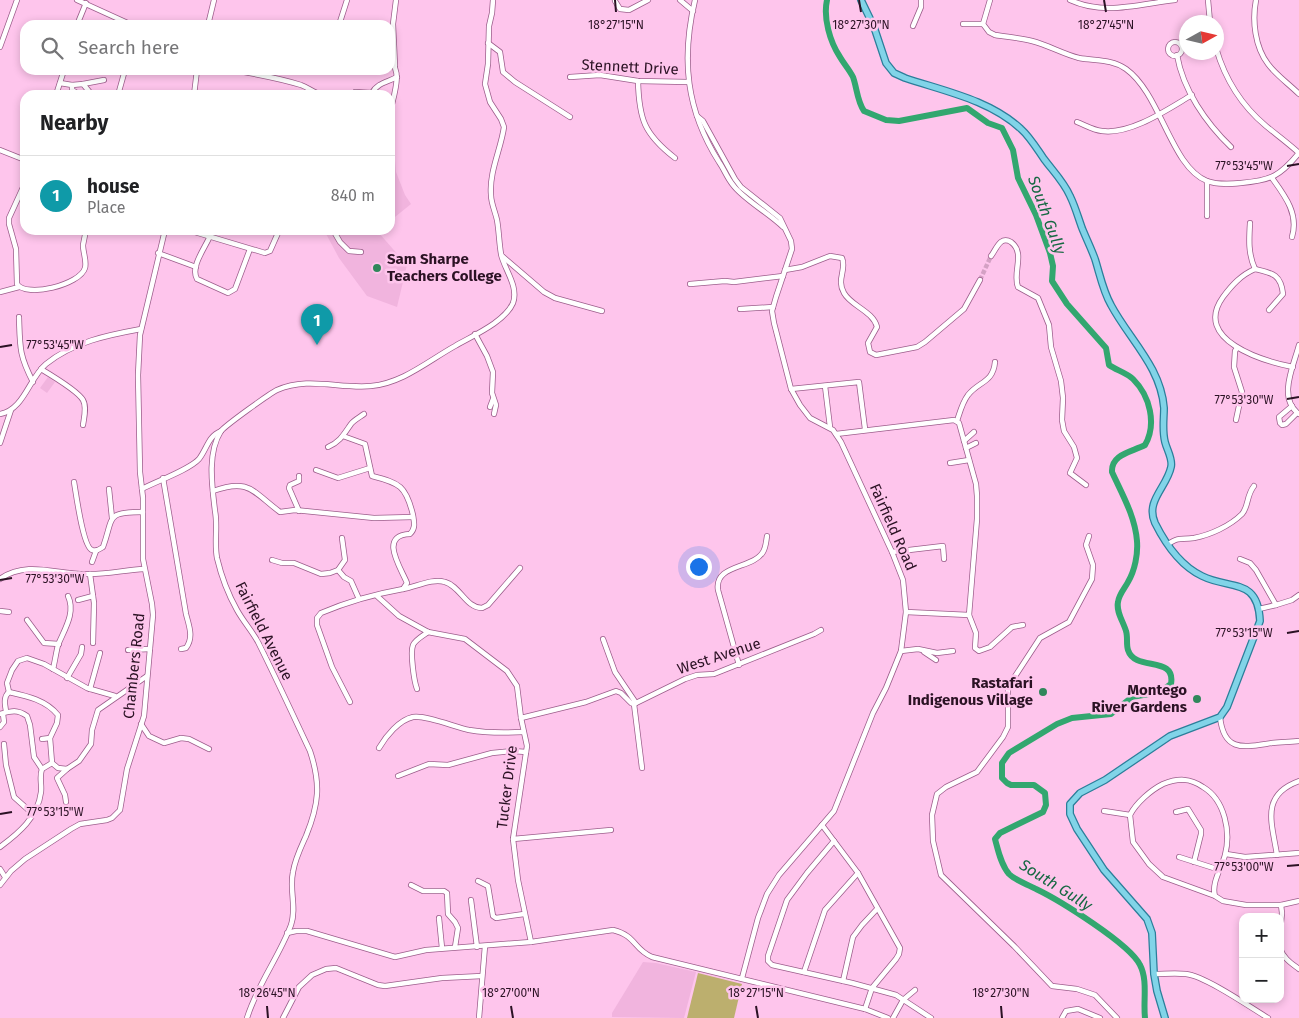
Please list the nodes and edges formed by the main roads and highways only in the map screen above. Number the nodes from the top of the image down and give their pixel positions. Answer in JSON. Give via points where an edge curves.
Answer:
{"nodes":[{"id":1,"x":861,"y":0,"type":"edge"},
{"id":2,"x":1165,"y":1018,"type":"edge"}],
"edges":[{"from":1,"to":2,"type":"main road","via":[[886,63],[894,73],[974,101],[1009,120],[1023,131],[1065,186],[1094,257],[1105,294],[1152,366],[1162,395],[1163,433],[1171,464],[1170,472],[1154,500],[1152,511],[1155,521],[1179,559],[1201,576],[1242,587],[1255,599],[1259,609],[1260,621],[1220,718],[1170,736],[1080,793],[1070,804],[1070,814],[1077,829],[1104,870],[1147,919],[1152,933],[1154,974]]}]}
